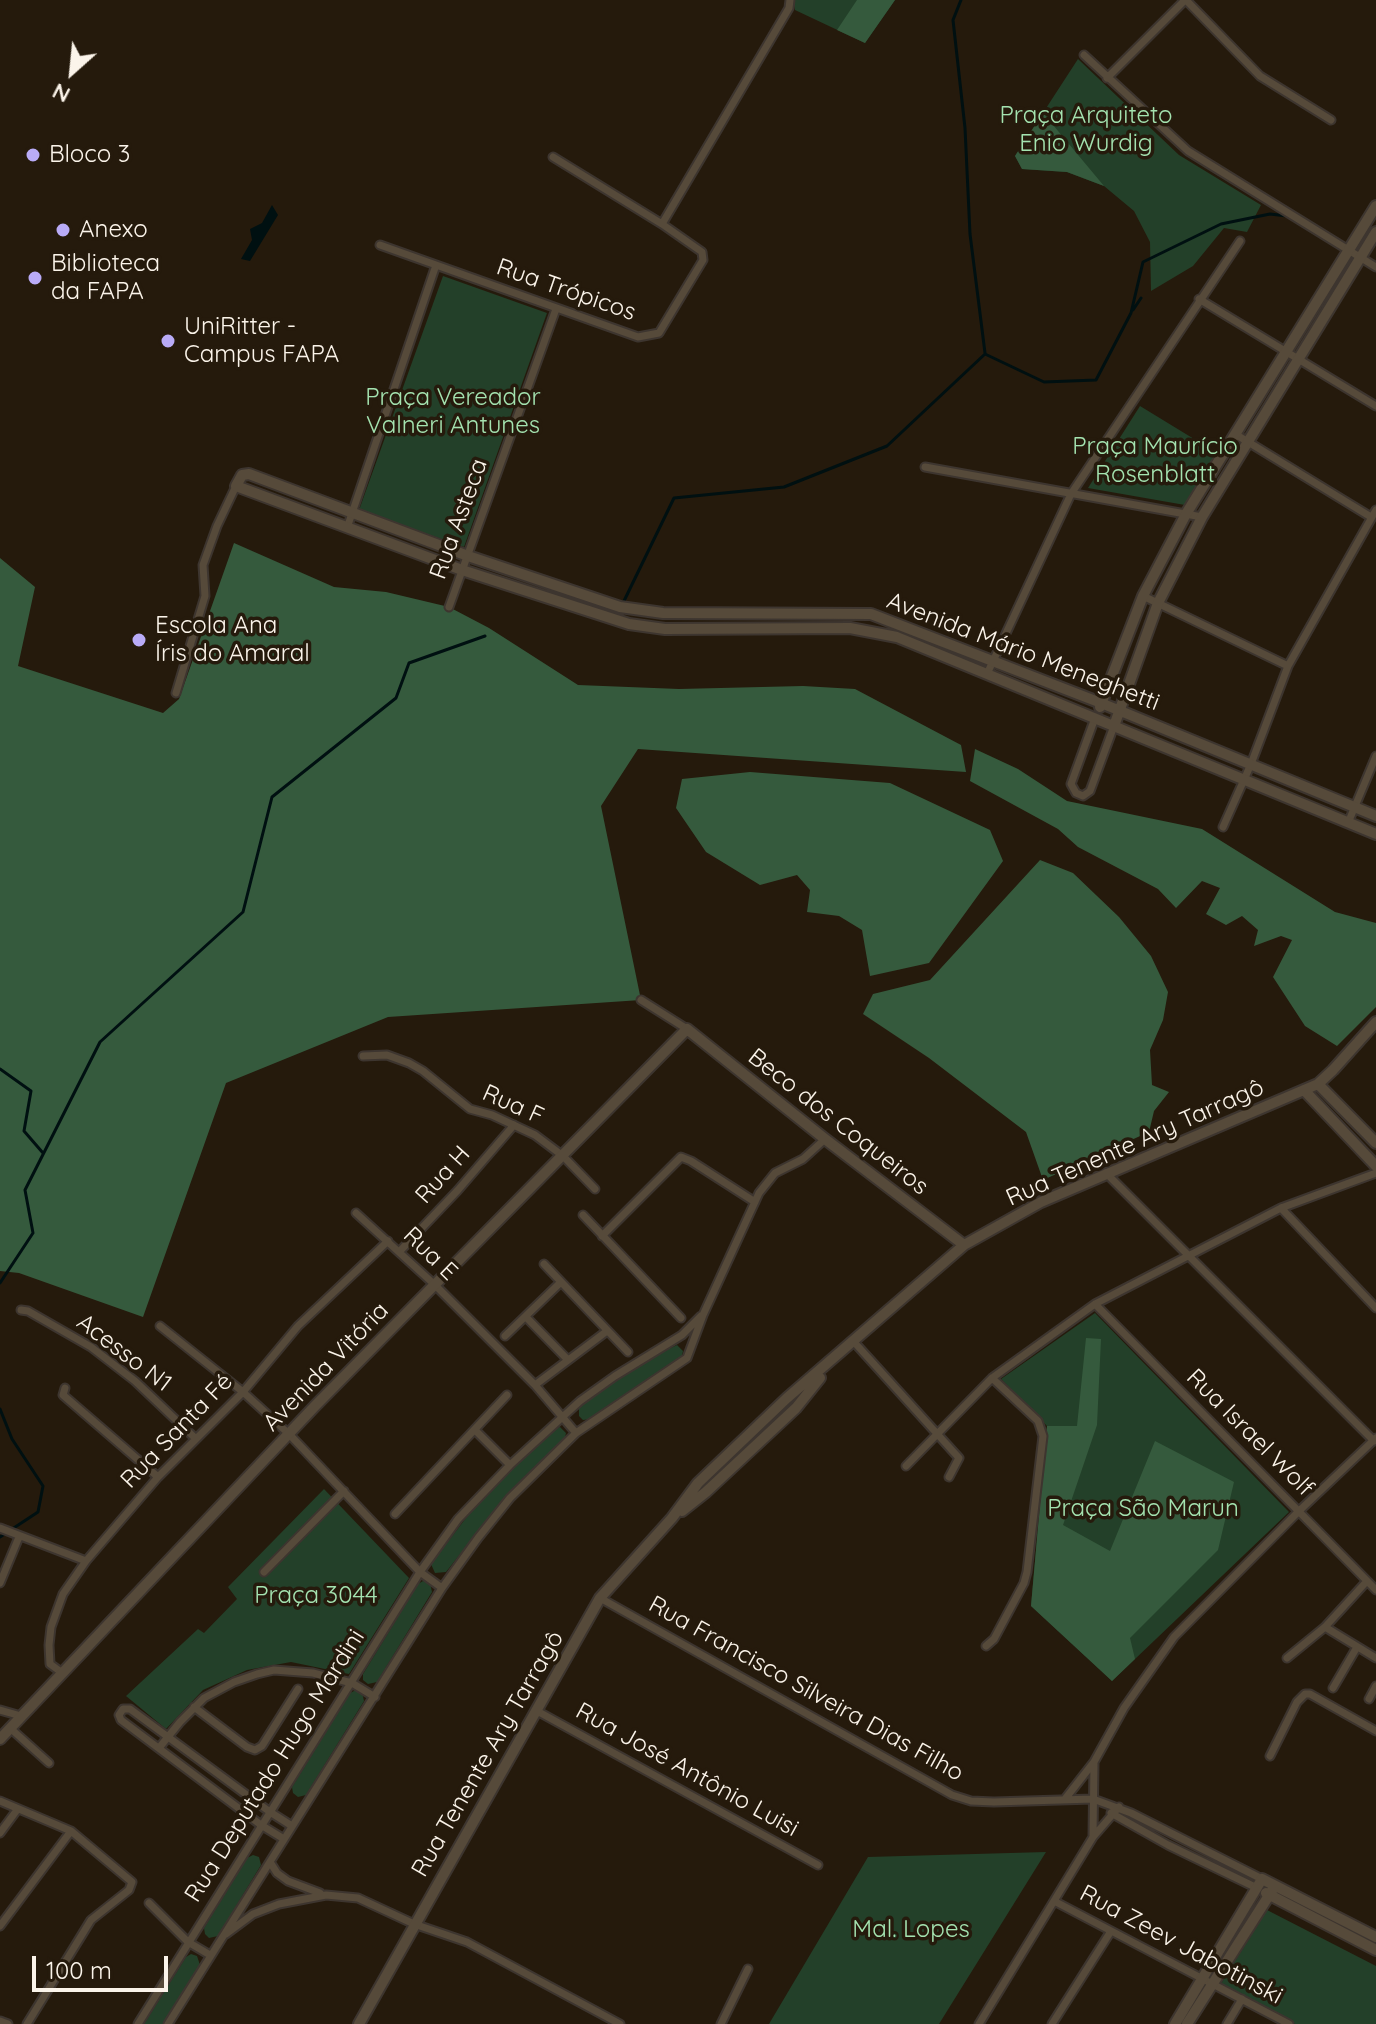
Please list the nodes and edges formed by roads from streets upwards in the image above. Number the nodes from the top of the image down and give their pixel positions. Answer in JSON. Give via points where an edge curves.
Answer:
{"nodes":[{"id":1,"x":790,"y":0,"type":"edge"},
{"id":2,"x":1186,"y":0,"type":"edge"},
{"id":3,"x":1084,"y":55,"type":"dead end"},
{"id":4,"x":1107,"y":78,"type":"junction"},
{"id":5,"x":1331,"y":120,"type":"dead end"},
{"id":6,"x":553,"y":157,"type":"dead end"},
{"id":7,"x":1376,"y":206,"type":"edge"},
{"id":8,"x":662,"y":224,"type":"junction"},
{"id":9,"x":1376,"y":232,"type":"edge"},
{"id":10,"x":1240,"y":241,"type":"dead end"},
{"id":11,"x":380,"y":245,"type":"dead end"},
{"id":12,"x":1349,"y":250,"type":"junction"},
{"id":13,"x":1360,"y":257,"type":"junction"},
{"id":14,"x":436,"y":265,"type":"junction"},
{"id":15,"x":1376,"y":267,"type":"edge"},
{"id":16,"x":1199,"y":299,"type":"junction"},
{"id":17,"x":556,"y":309,"type":"junction"},
{"id":18,"x":1286,"y":352,"type":"junction"},
{"id":19,"x":1298,"y":359,"type":"junction"},
{"id":20,"x":1376,"y":406,"type":"edge"},
{"id":21,"x":1235,"y":434,"type":"junction"},
{"id":22,"x":1248,"y":441,"type":"junction"},
{"id":23,"x":925,"y":467,"type":"dead end"},
{"id":24,"x":236,"y":486,"type":"junction"},
{"id":25,"x":1071,"y":494,"type":"junction"},
{"id":26,"x":352,"y":513,"type":"junction"},
{"id":27,"x":1186,"y":514,"type":"junction"},
{"id":28,"x":1374,"y":514,"type":"edge"},
{"id":29,"x":1202,"y":517,"type":"junction"},
{"id":30,"x":347,"y":528,"type":"junction"},
{"id":31,"x":468,"y":556,"type":"junction"},
{"id":32,"x":462,"y":570,"type":"junction"},
{"id":33,"x":1143,"y":596,"type":"junction"},
{"id":34,"x":1158,"y":603,"type":"junction"},
{"id":35,"x":449,"y":607,"type":"dead end"},
{"id":36,"x":632,"y":609,"type":"junction"},
{"id":37,"x":750,"y":614,"type":"junction"},
{"id":38,"x":871,"y":614,"type":"junction"},
{"id":39,"x":629,"y":624,"type":"junction"},
{"id":40,"x":749,"y":628,"type":"junction"},
{"id":41,"x":866,"y":631,"type":"junction"},
{"id":42,"x":993,"y":660,"type":"junction"},
{"id":43,"x":1288,"y":666,"type":"junction"},
{"id":44,"x":987,"y":674,"type":"junction"},
{"id":45,"x":176,"y":693,"type":"dead end"},
{"id":46,"x":1101,"y":703,"type":"junction"},
{"id":47,"x":1119,"y":711,"type":"junction"},
{"id":48,"x":1095,"y":718,"type":"junction"},
{"id":49,"x":1114,"y":726,"type":"junction"},
{"id":50,"x":1376,"y":756,"type":"edge"},
{"id":51,"x":1251,"y":764,"type":"junction"},
{"id":52,"x":1244,"y":780,"type":"junction"},
{"id":53,"x":1354,"y":808,"type":"junction"},
{"id":54,"x":1376,"y":816,"type":"edge"},
{"id":55,"x":1348,"y":823,"type":"junction"},
{"id":56,"x":1223,"y":827,"type":"dead end"},
{"id":57,"x":1376,"y":834,"type":"edge"},
{"id":58,"x":641,"y":1000,"type":"dead end"},
{"id":59,"x":1376,"y":1022,"type":"edge"},
{"id":60,"x":687,"y":1029,"type":"junction"},
{"id":61,"x":363,"y":1056,"type":"dead end"},
{"id":62,"x":1318,"y":1084,"type":"junction"},
{"id":63,"x":1304,"y":1090,"type":"junction"},
{"id":64,"x":514,"y":1125,"type":"junction"},
{"id":65,"x":825,"y":1139,"type":"junction"},
{"id":66,"x":1376,"y":1143,"type":"edge"},
{"id":67,"x":563,"y":1156,"type":"junction"},
{"id":68,"x":1376,"y":1166,"type":"edge"},
{"id":69,"x":1106,"y":1173,"type":"junction"},
{"id":70,"x":1376,"y":1173,"type":"edge"},
{"id":71,"x":595,"y":1189,"type":"dead end"},
{"id":72,"x":755,"y":1202,"type":"junction"},
{"id":73,"x":1281,"y":1208,"type":"junction"},
{"id":74,"x":356,"y":1213,"type":"dead end"},
{"id":75,"x":583,"y":1215,"type":"dead end"},
{"id":76,"x":602,"y":1236,"type":"junction"},
{"id":77,"x":388,"y":1241,"type":"junction"},
{"id":78,"x":964,"y":1245,"type":"junction"},
{"id":79,"x":400,"y":1251,"type":"junction"},
{"id":80,"x":1187,"y":1255,"type":"junction"},
{"id":81,"x":544,"y":1264,"type":"dead end"},
{"id":82,"x":561,"y":1282,"type":"junction"},
{"id":83,"x":435,"y":1285,"type":"junction"},
{"id":84,"x":1095,"y":1304,"type":"junction"},
{"id":85,"x":1376,"y":1308,"type":"edge"},
{"id":86,"x":21,"y":1310,"type":"dead end"},
{"id":87,"x":703,"y":1315,"type":"junction"},
{"id":88,"x":526,"y":1317,"type":"junction"},
{"id":89,"x":681,"y":1318,"type":"dead end"},
{"id":90,"x":160,"y":1326,"type":"dead end"},
{"id":91,"x":607,"y":1331,"type":"junction"},
{"id":92,"x":505,"y":1336,"type":"dead end"},
{"id":93,"x":674,"y":1340,"type":"junction"},
{"id":94,"x":854,"y":1342,"type":"junction"},
{"id":95,"x":628,"y":1352,"type":"dead end"},
{"id":96,"x":689,"y":1355,"type":"junction"},
{"id":97,"x":568,"y":1360,"type":"junction"},
{"id":98,"x":992,"y":1378,"type":"junction"},
{"id":99,"x":535,"y":1385,"type":"junction"},
{"id":100,"x":65,"y":1388,"type":"dead end"},
{"id":101,"x":243,"y":1392,"type":"junction"},
{"id":102,"x":507,"y":1395,"type":"dead end"},
{"id":103,"x":562,"y":1416,"type":"junction"},
{"id":104,"x":475,"y":1430,"type":"junction"},
{"id":105,"x":576,"y":1433,"type":"junction"},
{"id":106,"x":289,"y":1434,"type":"junction"},
{"id":107,"x":937,"y":1435,"type":"junction"},
{"id":108,"x":195,"y":1438,"type":"junction"},
{"id":109,"x":1375,"y":1440,"type":"edge"},
{"id":110,"x":510,"y":1465,"type":"junction"},
{"id":111,"x":906,"y":1466,"type":"dead end"},
{"id":112,"x":158,"y":1477,"type":"junction"},
{"id":113,"x":949,"y":1477,"type":"dead end"},
{"id":114,"x":344,"y":1491,"type":"junction"},
{"id":115,"x":1299,"y":1511,"type":"junction"},
{"id":116,"x":395,"y":1514,"type":"dead end"},
{"id":117,"x":0,"y":1528,"type":"edge"},
{"id":118,"x":19,"y":1537,"type":"junction"},
{"id":119,"x":86,"y":1561,"type":"junction"},
{"id":120,"x":264,"y":1572,"type":"dead end"},
{"id":121,"x":420,"y":1572,"type":"junction"},
{"id":122,"x":1367,"y":1581,"type":"junction"},
{"id":123,"x":0,"y":1583,"type":"edge"},
{"id":124,"x":442,"y":1588,"type":"junction"},
{"id":125,"x":1376,"y":1590,"type":"edge"},
{"id":126,"x":600,"y":1598,"type":"junction"},
{"id":127,"x":1325,"y":1627,"type":"junction"},
{"id":128,"x":986,"y":1646,"type":"dead end"},
{"id":129,"x":1357,"y":1647,"type":"junction"},
{"id":130,"x":1287,"y":1658,"type":"dead end"},
{"id":131,"x":1376,"y":1658,"type":"edge"},
{"id":132,"x":61,"y":1672,"type":"junction"},
{"id":133,"x":352,"y":1683,"type":"junction"},
{"id":134,"x":1376,"y":1686,"type":"edge"},
{"id":135,"x":1333,"y":1688,"type":"dead end"},
{"id":136,"x":298,"y":1689,"type":"dead end"},
{"id":137,"x":375,"y":1697,"type":"junction"},
{"id":138,"x":1369,"y":1699,"type":"dead end"},
{"id":139,"x":194,"y":1707,"type":"junction"},
{"id":140,"x":0,"y":1710,"type":"edge"},
{"id":141,"x":537,"y":1711,"type":"junction"},
{"id":142,"x":21,"y":1716,"type":"junction"},
{"id":143,"x":10,"y":1728,"type":"junction"},
{"id":144,"x":1376,"y":1731,"type":"edge"},
{"id":145,"x":167,"y":1736,"type":"junction"},
{"id":146,"x":0,"y":1739,"type":"edge"},
{"id":147,"x":159,"y":1748,"type":"junction"},
{"id":148,"x":1270,"y":1756,"type":"dead end"},
{"id":149,"x":1094,"y":1762,"type":"junction"},
{"id":150,"x":49,"y":1763,"type":"dead end"},
{"id":151,"x":1065,"y":1799,"type":"junction"},
{"id":152,"x":1093,"y":1799,"type":"junction"},
{"id":153,"x":0,"y":1801,"type":"edge"},
{"id":154,"x":1106,"y":1805,"type":"junction"},
{"id":155,"x":1119,"y":1807,"type":"junction"},
{"id":156,"x":17,"y":1810,"type":"junction"},
{"id":157,"x":270,"y":1812,"type":"junction"},
{"id":158,"x":1113,"y":1815,"type":"junction"},
{"id":159,"x":261,"y":1825,"type":"junction"},
{"id":160,"x":292,"y":1826,"type":"junction"},
{"id":161,"x":71,"y":1831,"type":"junction"},
{"id":162,"x":0,"y":1833,"type":"edge"},
{"id":163,"x":1093,"y":1837,"type":"junction"},
{"id":164,"x":284,"y":1839,"type":"junction"},
{"id":165,"x":270,"y":1862,"type":"junction"},
{"id":166,"x":818,"y":1865,"type":"dead end"},
{"id":167,"x":1260,"y":1884,"type":"junction"},
{"id":168,"x":1272,"y":1890,"type":"junction"},
{"id":169,"x":326,"y":1895,"type":"junction"},
{"id":170,"x":1054,"y":1901,"type":"junction"},
{"id":171,"x":149,"y":1903,"type":"dead end"},
{"id":172,"x":414,"y":1924,"type":"junction"},
{"id":173,"x":0,"y":1926,"type":"edge"},
{"id":174,"x":1111,"y":1931,"type":"junction"},
{"id":175,"x":1376,"y":1937,"type":"edge"},
{"id":176,"x":219,"y":1941,"type":"junction"},
{"id":177,"x":188,"y":1942,"type":"junction"},
{"id":178,"x":1376,"y":1950,"type":"edge"},
{"id":179,"x":210,"y":1955,"type":"junction"},
{"id":180,"x":748,"y":1969,"type":"dead end"},
{"id":181,"x":1207,"y":1981,"type":"junction"},
{"id":182,"x":1242,"y":1999,"type":"junction"},
{"id":183,"x":0,"y":2021,"type":"edge"},
{"id":184,"x":8,"y":2024,"type":"edge"},
{"id":185,"x":27,"y":2024,"type":"edge"},
{"id":186,"x":138,"y":2024,"type":"edge"},
{"id":187,"x":168,"y":2024,"type":"edge"},
{"id":188,"x":359,"y":2024,"type":"edge"},
{"id":189,"x":620,"y":2024,"type":"edge"},
{"id":190,"x":721,"y":2024,"type":"edge"},
{"id":191,"x":979,"y":2024,"type":"edge"},
{"id":192,"x":1052,"y":2024,"type":"edge"},
{"id":193,"x":1175,"y":2024,"type":"edge"},
{"id":194,"x":1187,"y":2024,"type":"edge"},
{"id":195,"x":1227,"y":2024,"type":"edge"},
{"id":196,"x":1289,"y":2024,"type":"edge"}],
"edges":[{"from":1,"to":8,"type":"street"},
{"from":2,"to":4,"type":"street"},
{"from":2,"to":5,"type":"street","via":[[1260,76]]},
{"from":3,"to":4,"type":"street"},
{"from":4,"to":12,"type":"street","via":[[1188,151]]},
{"from":6,"to":8,"type":"street"},
{"from":7,"to":12,"type":"street"},
{"from":8,"to":17,"type":"street","name":"Rua Trópicos","via":[[702,252],[703,260],[659,333],[638,337]]},
{"from":9,"to":13,"type":"street"},
{"from":10,"to":16,"type":"street"},
{"from":11,"to":14,"type":"street","name":"Rua Trópicos"},
{"from":12,"to":13,"type":"street"},
{"from":12,"to":18,"type":"street"},
{"from":13,"to":15,"type":"street"},
{"from":13,"to":19,"type":"street"},
{"from":14,"to":17,"type":"street","name":"Rua Trópicos"},
{"from":14,"to":26,"type":"street"},
{"from":16,"to":18,"type":"street"},
{"from":16,"to":25,"type":"street"},
{"from":17,"to":31,"type":"street","name":"Rua Asteca"},
{"from":18,"to":19,"type":"street"},
{"from":18,"to":21,"type":"street"},
{"from":19,"to":20,"type":"street"},
{"from":19,"to":22,"type":"street"},
{"from":21,"to":22,"type":"street"},
{"from":21,"to":27,"type":"street"},
{"from":22,"to":28,"type":"street"},
{"from":22,"to":29,"type":"street"},
{"from":23,"to":25,"type":"street"},
{"from":24,"to":26,"type":"street","name":"Avenida Mário Meneghetti","via":[[242,475],[249,474]]},
{"from":24,"to":30,"type":"street","name":"Avenida Mário Meneghetti"},
{"from":24,"to":45,"type":"street","via":[[203,565],[205,596]]},
{"from":25,"to":27,"type":"street"},
{"from":25,"to":42,"type":"street"},
{"from":26,"to":30,"type":"street"},
{"from":26,"to":31,"type":"street","name":"Avenida Mário Meneghetti"},
{"from":27,"to":29,"type":"street"},
{"from":27,"to":33,"type":"street"},
{"from":28,"to":43,"type":"street"},
{"from":29,"to":34,"type":"street"},
{"from":30,"to":32,"type":"street","name":"Avenida Mário Meneghetti"},
{"from":31,"to":32,"type":"street","name":"Rua Asteca"},
{"from":31,"to":36,"type":"street","name":"Avenida Mário Meneghetti"},
{"from":32,"to":35,"type":"street","name":"Rua Asteca"},
{"from":32,"to":39,"type":"street","name":"Avenida Mário Meneghetti"},
{"from":33,"to":34,"type":"street"},
{"from":33,"to":46,"type":"street"},
{"from":34,"to":43,"type":"street"},
{"from":34,"to":47,"type":"street"},
{"from":36,"to":37,"type":"street","name":"Avenida Mário Meneghetti"},
{"from":36,"to":39,"type":"street"},
{"from":37,"to":38,"type":"street","name":"Avenida Mário Meneghetti"},
{"from":37,"to":40,"type":"street"},
{"from":38,"to":41,"type":"street"},
{"from":38,"to":42,"type":"street","name":"Avenida Mário Meneghetti"},
{"from":39,"to":40,"type":"street","name":"Avenida Mário Meneghetti"},
{"from":40,"to":41,"type":"street","name":"Avenida Mário Meneghetti"},
{"from":41,"to":44,"type":"street","name":"Avenida Mário Meneghetti","via":[[897,637]]},
{"from":42,"to":44,"type":"street"},
{"from":42,"to":46,"type":"street","name":"Avenida Mário Meneghetti"},
{"from":43,"to":51,"type":"street"},
{"from":44,"to":48,"type":"street","name":"Avenida Mário Meneghetti"},
{"from":46,"to":47,"type":"street","name":"Avenida Mário Meneghetti"},
{"from":46,"to":48,"type":"street"},
{"from":47,"to":49,"type":"street"},
{"from":47,"to":51,"type":"street","name":"Avenida Mário Meneghetti"},
{"from":48,"to":49,"type":"street","name":"Avenida Mário Meneghetti"},
{"from":48,"to":49,"type":"street","via":[[1071,784],[1083,796],[1090,791]]},
{"from":49,"to":52,"type":"street","name":"Avenida Mário Meneghetti"},
{"from":50,"to":53,"type":"street"},
{"from":51,"to":52,"type":"street"},
{"from":51,"to":53,"type":"street","name":"Avenida Mário Meneghetti"},
{"from":52,"to":55,"type":"street","name":"Avenida Mário Meneghetti"},
{"from":52,"to":56,"type":"street"},
{"from":53,"to":54,"type":"street","name":"Avenida Mário Meneghetti"},
{"from":53,"to":55,"type":"street"},
{"from":55,"to":57,"type":"street","name":"Avenida Mário Meneghetti"},
{"from":58,"to":60,"type":"street"},
{"from":59,"to":62,"type":"street","name":"Rua Tenente Ary Tarragô"},
{"from":60,"to":65,"type":"street","name":"Beco dos Coqueiros"},
{"from":60,"to":67,"type":"street","name":"Avenida Vitória"},
{"from":61,"to":64,"type":"street","name":"Rua F","via":[[387,1055],[409,1063],[470,1109]]},
{"from":62,"to":63,"type":"street","name":"Rua Tenente Ary Tarragô"},
{"from":62,"to":66,"type":"street"},
{"from":63,"to":68,"type":"street"},
{"from":63,"to":69,"type":"street","name":"Rua Tenente Ary Tarragô"},
{"from":64,"to":67,"type":"street","name":"Rua F"},
{"from":64,"to":79,"type":"street","name":"Rua H"},
{"from":65,"to":72,"type":"street","name":"Rua Deputado Hugo Mardini","via":[[803,1159],[775,1173]]},
{"from":65,"to":78,"type":"street","name":"Beco dos Coqueiros"},
{"from":67,"to":71,"type":"street","name":"Rua F"},
{"from":67,"to":83,"type":"street","name":"Avenida Vitória"},
{"from":69,"to":78,"type":"street","name":"Rua Tenente Ary Tarragô"},
{"from":69,"to":80,"type":"street"},
{"from":70,"to":73,"type":"street"},
{"from":72,"to":76,"type":"street","via":[[681,1157]]},
{"from":72,"to":87,"type":"street","name":"Rua Deputado Hugo Mardini"},
{"from":73,"to":80,"type":"street"},
{"from":73,"to":85,"type":"street"},
{"from":74,"to":77,"type":"street","name":"Rua E"},
{"from":75,"to":76,"type":"street"},
{"from":76,"to":89,"type":"street"},
{"from":77,"to":79,"type":"street","name":"Rua E"},
{"from":77,"to":101,"type":"street","name":"Rua Santa Fé","via":[[298,1326]]},
{"from":78,"to":94,"type":"street","name":"Rua Tenente Ary Tarragô"},
{"from":79,"to":83,"type":"street","name":"Rua E"},
{"from":80,"to":84,"type":"street"},
{"from":80,"to":109,"type":"street"},
{"from":81,"to":82,"type":"street"},
{"from":82,"to":88,"type":"street"},
{"from":82,"to":91,"type":"street"},
{"from":83,"to":99,"type":"street","name":"Rua E"},
{"from":83,"to":106,"type":"street","name":"Avenida Vitória"},
{"from":84,"to":98,"type":"street"},
{"from":84,"to":115,"type":"street","name":"Rua Israel Wolf"},
{"from":86,"to":108,"type":"street","name":"Acesso N1","via":[[91,1347]]},
{"from":87,"to":93,"type":"street","name":"Rua Deputado Hugo Mardini"},
{"from":87,"to":96,"type":"street","name":"Rua Deputado Hugo Mardini"},
{"from":88,"to":92,"type":"street"},
{"from":88,"to":97,"type":"street"},
{"from":90,"to":101,"type":"street"},
{"from":91,"to":95,"type":"street"},
{"from":91,"to":97,"type":"street"},
{"from":93,"to":96,"type":"street","via":[[686,1343]]},
{"from":93,"to":103,"type":"street","name":"Rua Deputado Hugo Mardini"},
{"from":94,"to":107,"type":"street"},
{"from":94,"to":126,"type":"street","name":"Rua Tenente Ary Tarragô","via":[[698,1483]]},
{"from":96,"to":105,"type":"street","name":"Rua Deputado Hugo Mardini"},
{"from":97,"to":99,"type":"street"},
{"from":98,"to":107,"type":"street"},
{"from":98,"to":128,"type":"street","via":[[1038,1421],[1043,1436],[1027,1572]]},
{"from":99,"to":103,"type":"street","name":"Rua E"},
{"from":100,"to":112,"type":"street","via":[[63,1395]]},
{"from":101,"to":106,"type":"street"},
{"from":101,"to":108,"type":"street","name":"Rua Santa Fé"},
{"from":102,"to":104,"type":"street"},
{"from":103,"to":105,"type":"street","name":"Rua E"},
{"from":103,"to":110,"type":"street","name":"Rua Deputado Hugo Mardini"},
{"from":104,"to":110,"type":"street"},
{"from":104,"to":116,"type":"street"},
{"from":105,"to":124,"type":"street","name":"Rua Deputado Hugo Mardini","via":[[510,1498]]},
{"from":106,"to":114,"type":"street"},
{"from":106,"to":132,"type":"street","name":"Avenida Vitória"},
{"from":107,"to":111,"type":"street"},
{"from":107,"to":113,"type":"street","via":[[959,1459]]},
{"from":108,"to":112,"type":"street","name":"Rua Santa Fé"},
{"from":109,"to":115,"type":"street"},
{"from":110,"to":121,"type":"street","name":"Rua Deputado Hugo Mardini","via":[[458,1519]]},
{"from":112,"to":119,"type":"street","name":"Rua Santa Fé"},
{"from":114,"to":120,"type":"street"},
{"from":114,"to":121,"type":"street"},
{"from":115,"to":122,"type":"street","name":"Rua Israel Wolf"},
{"from":115,"to":149,"type":"street","via":[[1174,1637]]},
{"from":117,"to":118,"type":"street"},
{"from":118,"to":119,"type":"street"},
{"from":118,"to":123,"type":"street"},
{"from":119,"to":132,"type":"street","name":"Rua Santa Fé","via":[[63,1594],[51,1627],[50,1664]]},
{"from":121,"to":124,"type":"street"},
{"from":121,"to":133,"type":"street","name":"Rua Deputado Hugo Mardini"},
{"from":122,"to":125,"type":"street","name":"Rua Israel Wolf"},
{"from":122,"to":127,"type":"street"},
{"from":124,"to":137,"type":"street","name":"Rua Deputado Hugo Mardini"},
{"from":126,"to":141,"type":"street","name":"Rua Tenente Ary Tarragô"},
{"from":126,"to":151,"type":"street","name":"Rua Francisco Silveira Dias Filho","via":[[952,1795],[982,1802]]},
{"from":127,"to":129,"type":"street"},
{"from":127,"to":130,"type":"street"},
{"from":129,"to":131,"type":"street"},
{"from":129,"to":135,"type":"street"},
{"from":132,"to":142,"type":"street","name":"Avenida Vitória"},
{"from":133,"to":137,"type":"street"},
{"from":133,"to":139,"type":"street","via":[[274,1670],[234,1682]]},
{"from":133,"to":157,"type":"street","name":"Rua Deputado Hugo Mardini"},
{"from":134,"to":138,"type":"street"},
{"from":136,"to":139,"type":"street","via":[[258,1749],[247,1747]]},
{"from":137,"to":160,"type":"street","name":"Rua Deputado Hugo Mardini"},
{"from":139,"to":145,"type":"street"},
{"from":140,"to":142,"type":"street"},
{"from":141,"to":166,"type":"street","name":"Rua José Antônio Luisi"},
{"from":141,"to":172,"type":"street","name":"Rua Tenente Ary Tarragô"},
{"from":142,"to":143,"type":"street","name":"Avenida Vitória"},
{"from":143,"to":146,"type":"street","name":"Avenida Vitória"},
{"from":143,"to":150,"type":"street"},
{"from":144,"to":148,"type":"street","via":[[1305,1694]]},
{"from":145,"to":147,"type":"street"},
{"from":145,"to":147,"type":"street","via":[[123,1709],[121,1720]]},
{"from":145,"to":157,"type":"street"},
{"from":147,"to":159,"type":"street"},
{"from":149,"to":151,"type":"street"},
{"from":149,"to":152,"type":"street"},
{"from":151,"to":152,"type":"street","name":"Rua Francisco Silveira Dias Filho"},
{"from":152,"to":154,"type":"street"},
{"from":152,"to":163,"type":"street"},
{"from":153,"to":156,"type":"street"},
{"from":154,"to":155,"type":"street"},
{"from":154,"to":158,"type":"street"},
{"from":155,"to":158,"type":"street"},
{"from":155,"to":167,"type":"street"},
{"from":156,"to":161,"type":"street"},
{"from":156,"to":162,"type":"street"},
{"from":157,"to":159,"type":"street","name":"Rua Deputado Hugo Mardini"},
{"from":157,"to":160,"type":"street"},
{"from":158,"to":163,"type":"street"},
{"from":158,"to":167,"type":"street"},
{"from":159,"to":164,"type":"street"},
{"from":159,"to":177,"type":"street","name":"Rua Deputado Hugo Mardini"},
{"from":160,"to":164,"type":"street","name":"Rua Deputado Hugo Mardini"},
{"from":161,"to":173,"type":"street"},
{"from":161,"to":185,"type":"street","via":[[132,1884],[91,1920]]},
{"from":163,"to":170,"type":"street"},
{"from":164,"to":165,"type":"street","name":"Rua Deputado Hugo Mardini"},
{"from":165,"to":169,"type":"street","via":[[288,1881]]},
{"from":165,"to":176,"type":"street","name":"Rua Deputado Hugo Mardini"},
{"from":167,"to":168,"type":"street"},
{"from":167,"to":181,"type":"street"},
{"from":168,"to":175,"type":"street"},
{"from":168,"to":178,"type":"street"},
{"from":168,"to":181,"type":"street"},
{"from":169,"to":172,"type":"street","via":[[370,1902]]},
{"from":169,"to":176,"type":"street","via":[[267,1908]]},
{"from":170,"to":174,"type":"street","name":"Rua Zeev Jabotinski"},
{"from":170,"to":191,"type":"street"},
{"from":171,"to":177,"type":"street"},
{"from":172,"to":188,"type":"street","name":"Rua Tenente Ary Tarragô"},
{"from":172,"to":189,"type":"street","via":[[467,1942]]},
{"from":174,"to":181,"type":"street","name":"Rua Zeev Jabotinski"},
{"from":174,"to":192,"type":"street"},
{"from":176,"to":179,"type":"street","name":"Rua Deputado Hugo Mardini"},
{"from":177,"to":179,"type":"street"},
{"from":177,"to":186,"type":"street","name":"Rua Deputado Hugo Mardini"},
{"from":179,"to":187,"type":"street","name":"Rua Deputado Hugo Mardini"},
{"from":180,"to":190,"type":"street"},
{"from":181,"to":182,"type":"street","name":"Rua Zeev Jabotinski"},
{"from":181,"to":193,"type":"street"},
{"from":181,"to":194,"type":"street"},
{"from":182,"to":195,"type":"street"},
{"from":182,"to":196,"type":"street","name":"Rua Zeev Jabotinski"},
{"from":183,"to":184,"type":"street"}]}
